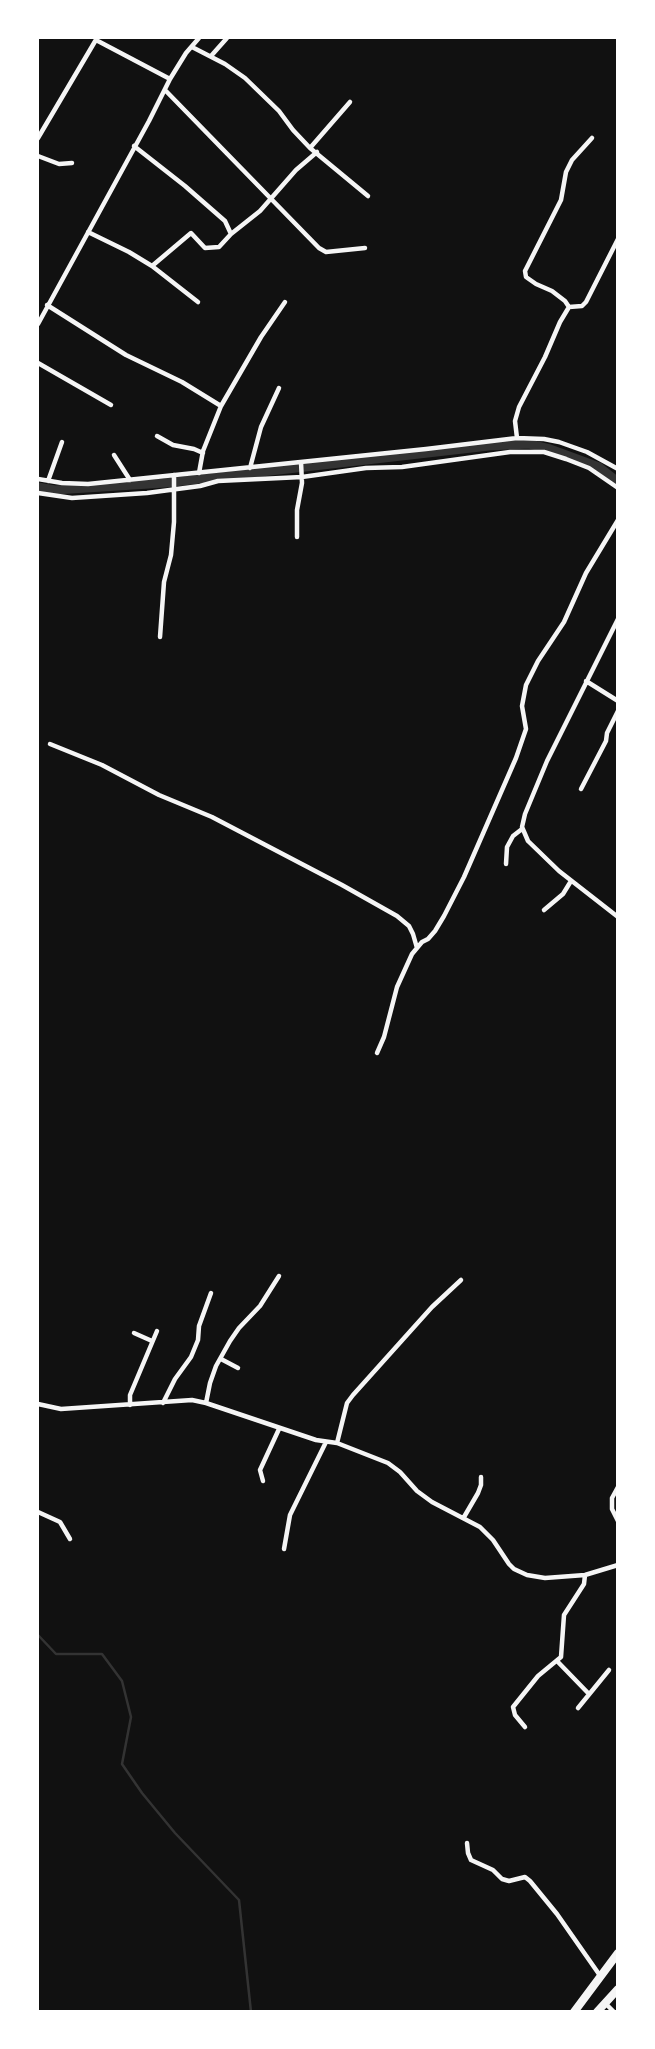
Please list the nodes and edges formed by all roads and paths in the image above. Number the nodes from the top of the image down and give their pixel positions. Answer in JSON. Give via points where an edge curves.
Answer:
{"nodes":[{"id":1,"x":199,"y":38,"type":"edge"},
{"id":2,"x":227,"y":38,"type":"edge"},
{"id":3,"x":96,"y":39,"type":"edge"},
{"id":4,"x":192,"y":47,"type":"junction"},
{"id":5,"x":211,"y":56,"type":"junction"},
{"id":6,"x":167,"y":78,"type":"junction"},
{"id":7,"x":164,"y":90,"type":"junction"},
{"id":8,"x":350,"y":102,"type":"dead end"},
{"id":9,"x":38,"y":138,"type":"edge"},
{"id":10,"x":592,"y":138,"type":"dead end"},
{"id":11,"x":134,"y":146,"type":"junction"},
{"id":12,"x":310,"y":148,"type":"junction"},
{"id":13,"x":317,"y":152,"type":"junction"},
{"id":14,"x":38,"y":156,"type":"edge"},
{"id":15,"x":72,"y":163,"type":"dead end"},
{"id":16,"x":368,"y":196,"type":"dead end"},
{"id":17,"x":270,"y":197,"type":"junction"},
{"id":18,"x":88,"y":232,"type":"junction"},
{"id":19,"x":231,"y":234,"type":"junction"},
{"id":20,"x":618,"y":239,"type":"edge"},
{"id":21,"x":365,"y":248,"type":"dead end"},
{"id":22,"x":152,"y":266,"type":"junction"},
{"id":23,"x":198,"y":302,"type":"dead end"},
{"id":24,"x":285,"y":302,"type":"dead end"},
{"id":25,"x":47,"y":306,"type":"junction"},
{"id":26,"x":569,"y":308,"type":"junction"},
{"id":27,"x":38,"y":324,"type":"edge"},
{"id":28,"x":38,"y":363,"type":"edge"},
{"id":29,"x":279,"y":388,"type":"dead end"},
{"id":30,"x":112,"y":405,"type":"dead end"},
{"id":31,"x":221,"y":406,"type":"junction"},
{"id":32,"x":156,"y":436,"type":"dead end"},
{"id":33,"x":517,"y":438,"type":"junction"},
{"id":34,"x":62,"y":442,"type":"dead end"},
{"id":35,"x":203,"y":454,"type":"junction"},
{"id":36,"x":114,"y":455,"type":"dead end"},
{"id":37,"x":301,"y":464,"type":"junction"},
{"id":38,"x":250,"y":468,"type":"junction"},
{"id":39,"x":618,"y":469,"type":"edge"},
{"id":40,"x":199,"y":473,"type":"junction"},
{"id":41,"x":302,"y":475,"type":"junction"},
{"id":42,"x":174,"y":476,"type":"junction"},
{"id":43,"x":38,"y":479,"type":"edge"},
{"id":44,"x":130,"y":480,"type":"junction"},
{"id":45,"x":48,"y":481,"type":"junction"},
{"id":46,"x":174,"y":487,"type":"junction"},
{"id":47,"x":618,"y":488,"type":"edge"},
{"id":48,"x":38,"y":493,"type":"edge"},
{"id":49,"x":618,"y":520,"type":"edge"},
{"id":50,"x":297,"y":537,"type":"dead end"},
{"id":51,"x":618,"y":619,"type":"edge"},
{"id":52,"x":160,"y":637,"type":"dead end"},
{"id":53,"x":586,"y":681,"type":"junction"},
{"id":54,"x":618,"y":701,"type":"edge"},
{"id":55,"x":618,"y":711,"type":"edge"},
{"id":56,"x":50,"y":744,"type":"dead end"},
{"id":57,"x":580,"y":789,"type":"dead end"},
{"id":58,"x":522,"y":828,"type":"junction"},
{"id":59,"x":506,"y":864,"type":"dead end"},
{"id":60,"x":570,"y":881,"type":"junction"},
{"id":61,"x":544,"y":910,"type":"dead end"},
{"id":62,"x":618,"y":917,"type":"edge"},
{"id":63,"x":417,"y":948,"type":"junction"},
{"id":64,"x":377,"y":1053,"type":"dead end"},
{"id":65,"x":280,"y":1276,"type":"dead end"},
{"id":66,"x":461,"y":1280,"type":"dead end"},
{"id":67,"x":211,"y":1293,"type":"dead end"},
{"id":68,"x":156,"y":1331,"type":"dead end"},
{"id":69,"x":134,"y":1333,"type":"dead end"},
{"id":70,"x":152,"y":1342,"type":"junction"},
{"id":71,"x":221,"y":1358,"type":"junction"},
{"id":72,"x":238,"y":1368,"type":"dead end"},
{"id":73,"x":164,"y":1403,"type":"junction"},
{"id":74,"x":38,"y":1404,"type":"edge"},
{"id":75,"x":206,"y":1404,"type":"junction"},
{"id":76,"x":130,"y":1405,"type":"junction"},
{"id":77,"x":279,"y":1429,"type":"junction"},
{"id":78,"x":326,"y":1442,"type":"junction"},
{"id":79,"x":336,"y":1444,"type":"junction"},
{"id":80,"x":481,"y":1478,"type":"dead end"},
{"id":81,"x":263,"y":1481,"type":"dead end"},
{"id":82,"x":618,"y":1487,"type":"edge"},
{"id":83,"x":38,"y":1512,"type":"edge"},
{"id":84,"x":464,"y":1517,"type":"junction"},
{"id":85,"x":618,"y":1521,"type":"edge"},
{"id":86,"x":70,"y":1540,"type":"dead end"},
{"id":87,"x":284,"y":1548,"type":"dead end"},
{"id":88,"x":618,"y":1565,"type":"edge"},
{"id":89,"x":585,"y":1575,"type":"junction"},
{"id":90,"x":557,"y":1661,"type":"junction"},
{"id":91,"x":609,"y":1670,"type":"dead end"},
{"id":92,"x":589,"y":1694,"type":"junction"},
{"id":93,"x":578,"y":1708,"type":"dead end"},
{"id":94,"x":525,"y":1727,"type":"dead end"},
{"id":95,"x":468,"y":1842,"type":"dead end"},
{"id":96,"x":618,"y":1953,"type":"edge"},
{"id":97,"x":601,"y":1977,"type":"junction"},
{"id":98,"x":618,"y":1989,"type":"edge"},
{"id":99,"x":605,"y":2003,"type":"junction"},
{"id":100,"x":574,"y":2012,"type":"edge"},
{"id":101,"x":597,"y":2012,"type":"edge"},
{"id":102,"x":614,"y":2012,"type":"edge"}],
"edges":[{"from":1,"to":4,"type":"street"},
{"from":2,"to":5,"type":"street"},
{"from":3,"to":6,"type":"street"},
{"from":3,"to":9,"type":"street"},
{"from":4,"to":5,"type":"street"},
{"from":4,"to":6,"type":"street"},
{"from":5,"to":12,"type":"street","via":[[245,78]]},
{"from":6,"to":7,"type":"street"},
{"from":7,"to":11,"type":"street"},
{"from":7,"to":17,"type":"street"},
{"from":8,"to":12,"type":"street"},
{"from":10,"to":26,"type":"street","via":[[572,160],[566,172],[561,200],[525,271],[526,277],[552,291]]},
{"from":11,"to":18,"type":"street"},
{"from":11,"to":19,"type":"street","via":[[225,221]]},
{"from":12,"to":13,"type":"street"},
{"from":13,"to":16,"type":"street"},
{"from":13,"to":17,"type":"street"},
{"from":14,"to":15,"type":"street","via":[[59,164]]},
{"from":17,"to":19,"type":"street","via":[[260,210]]},
{"from":17,"to":21,"type":"street","via":[[326,252]]},
{"from":18,"to":22,"type":"street"},
{"from":18,"to":25,"type":"street"},
{"from":19,"to":22,"type":"street","via":[[219,247],[205,248],[191,234]]},
{"from":20,"to":26,"type":"street","via":[[586,302]]},
{"from":22,"to":23,"type":"street"},
{"from":24,"to":31,"type":"street"},
{"from":25,"to":27,"type":"street"},
{"from":25,"to":31,"type":"street","via":[[126,355],[182,382]]},
{"from":26,"to":33,"type":"street","via":[[519,408],[515,421]]},
{"from":28,"to":30,"type":"street"},
{"from":29,"to":38,"type":"street","via":[[261,427]]},
{"from":31,"to":35,"type":"street"},
{"from":32,"to":35,"type":"street"},
{"from":33,"to":37,"type":"street"},
{"from":33,"to":39,"type":"street","via":[[559,442],[587,452]]},
{"from":34,"to":45,"type":"street"},
{"from":35,"to":40,"type":"street"},
{"from":36,"to":44,"type":"street"},
{"from":37,"to":38,"type":"street"},
{"from":37,"to":41,"type":"street"},
{"from":38,"to":40,"type":"street"},
{"from":40,"to":42,"type":"street"},
{"from":41,"to":46,"type":"street"},
{"from":41,"to":47,"type":"street","via":[[402,467],[510,452],[544,452],[589,468]]},
{"from":41,"to":50,"type":"street"},
{"from":42,"to":44,"type":"street"},
{"from":42,"to":46,"type":"street"},
{"from":43,"to":45,"type":"street"},
{"from":44,"to":45,"type":"street","via":[[88,484]]},
{"from":46,"to":48,"type":"street","via":[[146,493],[72,498]]},
{"from":46,"to":52,"type":"street","via":[[172,555],[164,582]]},
{"from":49,"to":63,"type":"street","via":[[586,573],[564,622],[526,684],[522,706],[526,729],[516,758],[444,916],[435,931]]},
{"from":51,"to":53,"type":"street"},
{"from":53,"to":54,"type":"street"},
{"from":53,"to":58,"type":"street","via":[[547,761]]},
{"from":55,"to":57,"type":"street"},
{"from":56,"to":63,"type":"street","via":[[102,764],[342,885],[409,926]]},
{"from":58,"to":59,"type":"street","via":[[507,847]]},
{"from":58,"to":60,"type":"street","via":[[528,842]]},
{"from":60,"to":61,"type":"street","via":[[563,894]]},
{"from":60,"to":62,"type":"street"},
{"from":63,"to":64,"type":"street","via":[[397,987]]},
{"from":65,"to":71,"type":"street","via":[[253,1315],[234,1334]]},
{"from":66,"to":79,"type":"street","via":[[432,1307],[353,1395],[347,1403]]},
{"from":67,"to":73,"type":"street","via":[[191,1357],[175,1379]]},
{"from":68,"to":70,"type":"street"},
{"from":69,"to":70,"type":"street"},
{"from":70,"to":76,"type":"street","via":[[130,1395]]},
{"from":71,"to":72,"type":"street"},
{"from":71,"to":75,"type":"street","via":[[210,1383]]},
{"from":73,"to":75,"type":"street","via":[[192,1400]]},
{"from":73,"to":76,"type":"street"},
{"from":74,"to":76,"type":"street","via":[[61,1409]]},
{"from":75,"to":77,"type":"street"},
{"from":77,"to":78,"type":"street"},
{"from":77,"to":81,"type":"street","via":[[260,1470]]},
{"from":78,"to":79,"type":"street"},
{"from":78,"to":87,"type":"street","via":[[290,1515]]},
{"from":79,"to":84,"type":"street","via":[[388,1463],[432,1502]]},
{"from":80,"to":84,"type":"street","via":[[478,1493]]},
{"from":82,"to":85,"type":"street","via":[[612,1498],[612,1509]]},
{"from":83,"to":86,"type":"street","via":[[60,1522]]},
{"from":84,"to":89,"type":"street","via":[[493,1540],[514,1568],[527,1575],[545,1578]]},
{"from":88,"to":89,"type":"street"},
{"from":89,"to":90,"type":"street","via":[[584,1584],[564,1615],[562,1651]]},
{"from":90,"to":92,"type":"street"},
{"from":90,"to":94,"type":"street","via":[[538,1676],[513,1708]]},
{"from":91,"to":92,"type":"street"},
{"from":92,"to":93,"type":"street"},
{"from":95,"to":97,"type":"street","via":[[472,1860],[493,1870],[502,1879],[509,1881],[524,1877],[530,1881]]},
{"from":96,"to":97,"type":"main road"},
{"from":97,"to":100,"type":"main road"},
{"from":98,"to":99,"type":"main road"},
{"from":99,"to":101,"type":"main road"},
{"from":99,"to":102,"type":"street"}]}
